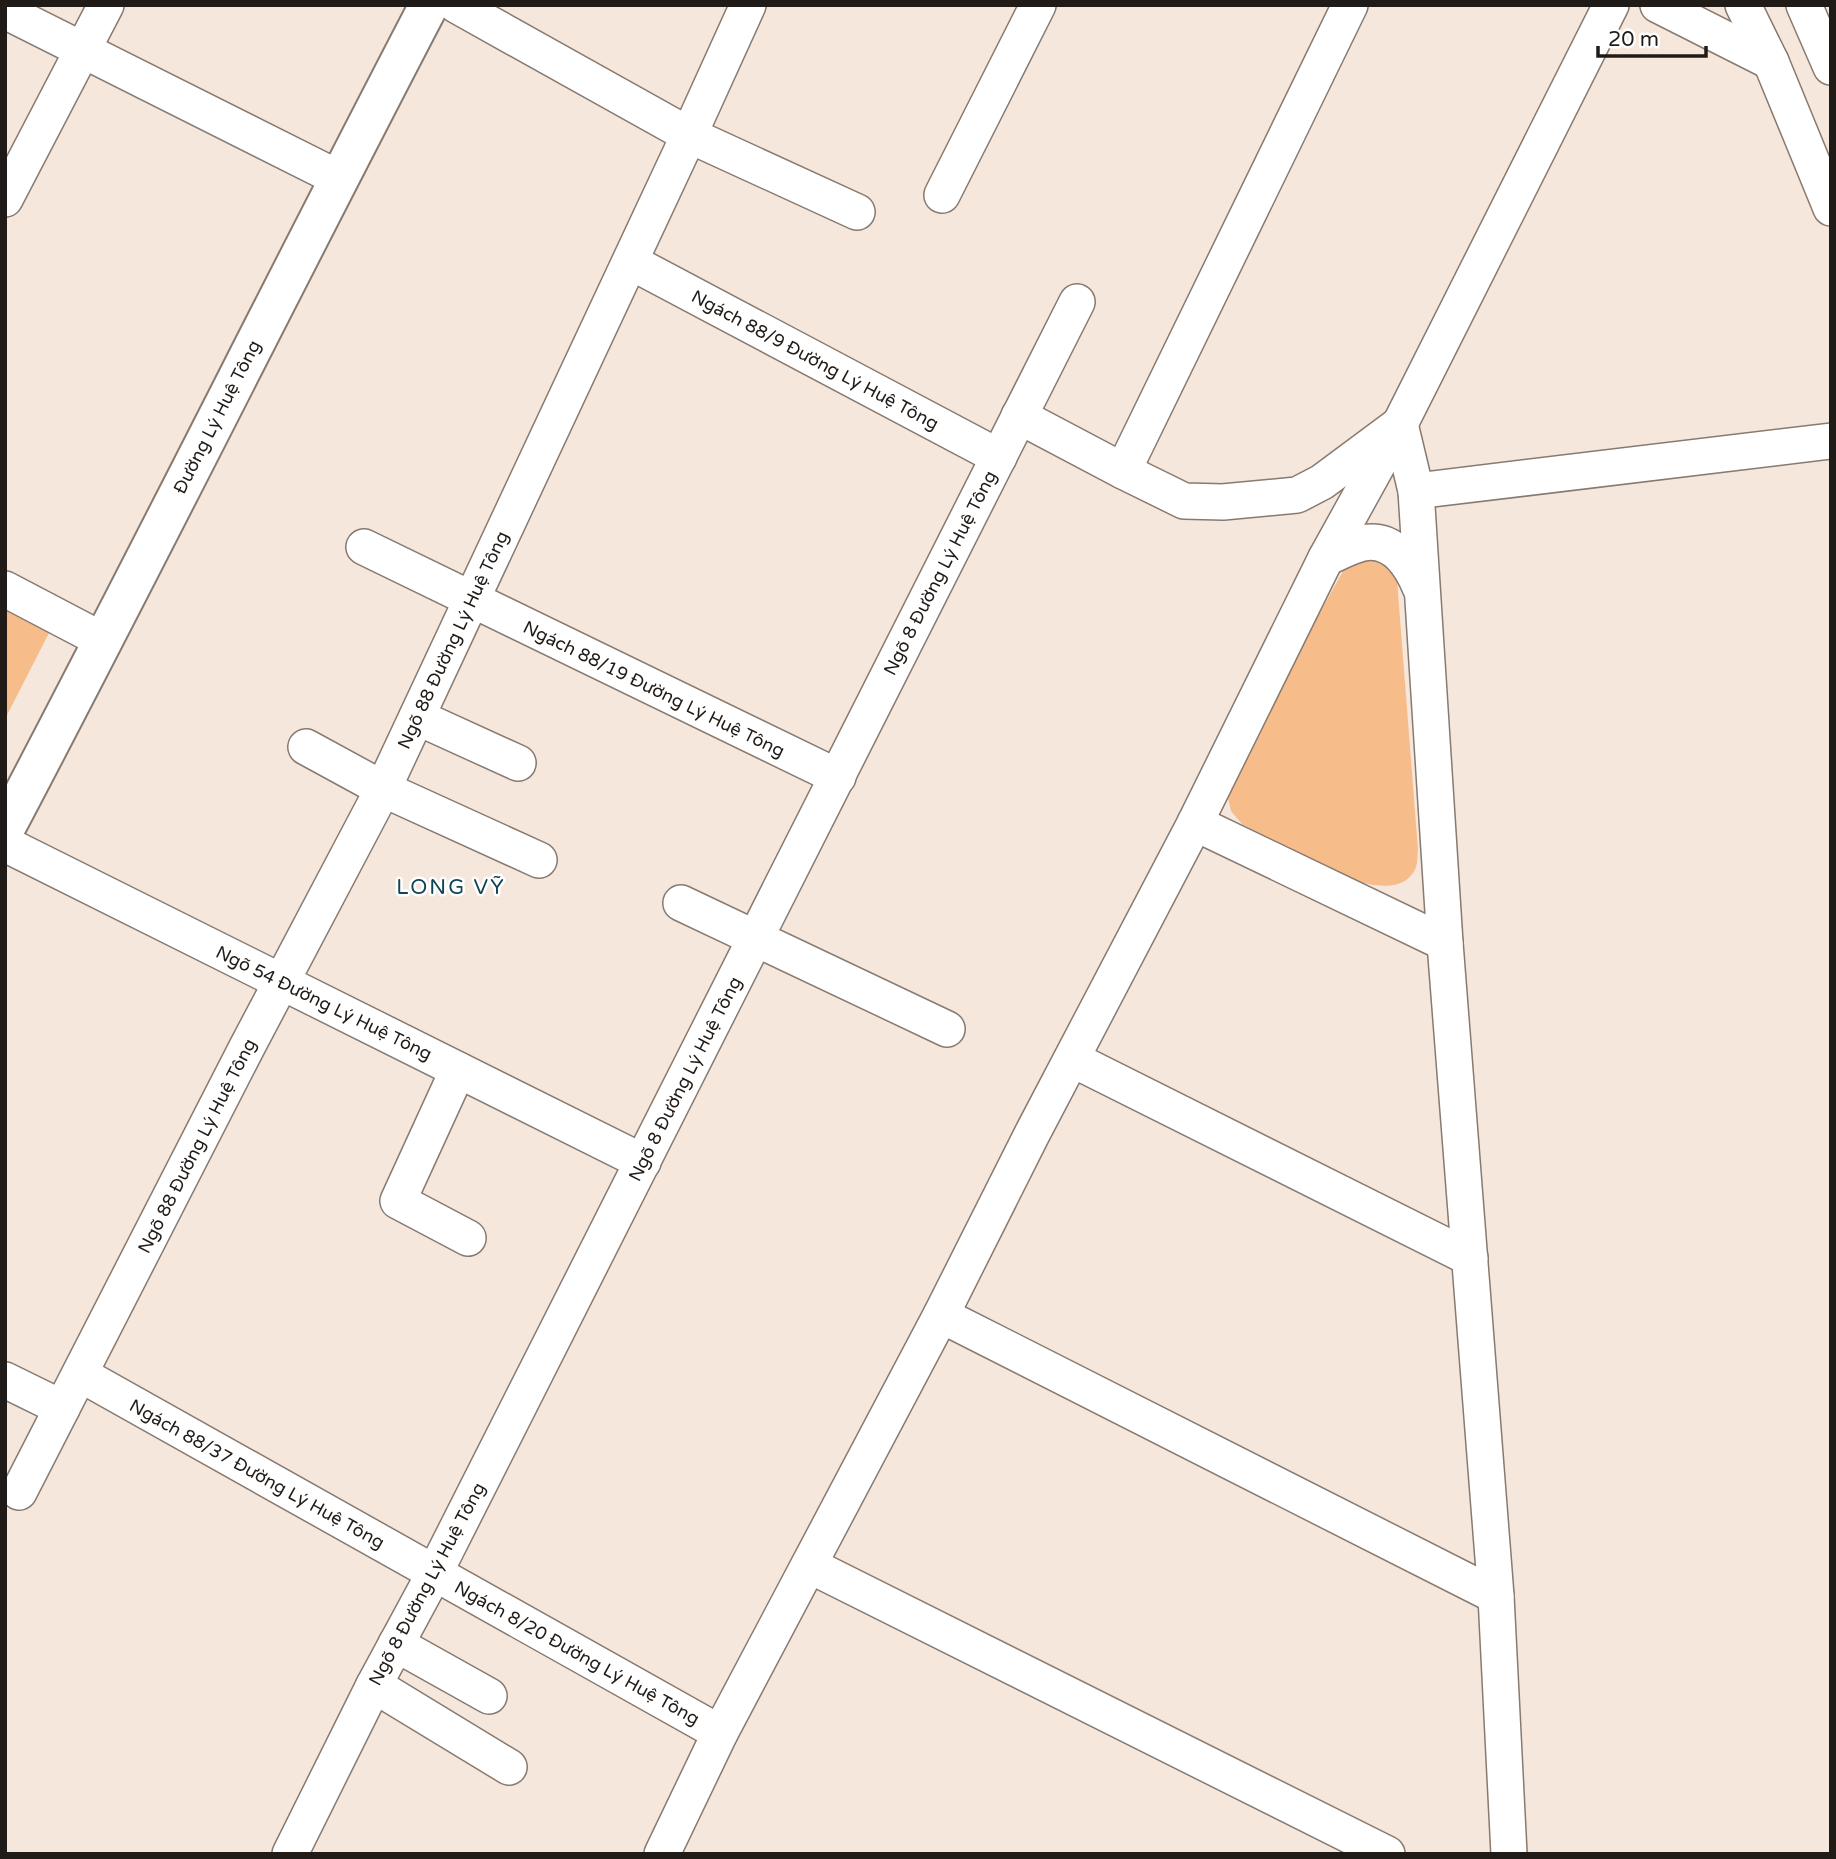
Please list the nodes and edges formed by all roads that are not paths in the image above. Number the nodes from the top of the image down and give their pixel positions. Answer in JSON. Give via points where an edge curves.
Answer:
{"nodes":[{"id":1,"x":106,"y":5,"type":"edge"},
{"id":2,"x":429,"y":5,"type":"edge"},
{"id":3,"x":456,"y":5,"type":"edge"},
{"id":4,"x":748,"y":5,"type":"edge"},
{"id":5,"x":1038,"y":5,"type":"edge"},
{"id":6,"x":1350,"y":5,"type":"edge"},
{"id":7,"x":1611,"y":5,"type":"edge"},
{"id":8,"x":1658,"y":5,"type":"edge"},
{"id":9,"x":1743,"y":5,"type":"edge"},
{"id":10,"x":1804,"y":5,"type":"edge"},
{"id":11,"x":5,"y":11,"type":"edge"},
{"id":12,"x":83,"y":50,"type":"junction"},
{"id":13,"x":1771,"y":62,"type":"junction"},
{"id":14,"x":1831,"y":67,"type":"edge"},
{"id":15,"x":689,"y":135,"type":"junction"},
{"id":16,"x":338,"y":178,"type":"junction"},
{"id":17,"x":942,"y":195,"type":"dead end"},
{"id":18,"x":5,"y":199,"type":"edge"},
{"id":19,"x":1831,"y":208,"type":"edge"},
{"id":20,"x":857,"y":212,"type":"dead end"},
{"id":21,"x":631,"y":262,"type":"junction"},
{"id":22,"x":1077,"y":302,"type":"dead end"},
{"id":23,"x":1019,"y":416,"type":"junction"},
{"id":24,"x":1400,"y":424,"type":"junction"},
{"id":25,"x":1831,"y":441,"type":"edge"},
{"id":26,"x":999,"y":457,"type":"junction"},
{"id":27,"x":1123,"y":471,"type":"junction"},
{"id":28,"x":1416,"y":491,"type":"junction"},
{"id":29,"x":364,"y":547,"type":"dead end"},
{"id":30,"x":1326,"y":558,"type":"junction"},
{"id":31,"x":5,"y":589,"type":"edge"},
{"id":32,"x":1421,"y":590,"type":"junction"},
{"id":33,"x":471,"y":600,"type":"junction"},
{"id":34,"x":104,"y":641,"type":"junction"},
{"id":35,"x":417,"y":717,"type":"junction"},
{"id":36,"x":306,"y":747,"type":"dead end"},
{"id":37,"x":518,"y":763,"type":"dead end"},
{"id":38,"x":838,"y":776,"type":"junction"},
{"id":39,"x":383,"y":789,"type":"junction"},
{"id":40,"x":1195,"y":823,"type":"junction"},
{"id":41,"x":5,"y":829,"type":"edge"},
{"id":42,"x":5,"y":844,"type":"edge"},
{"id":43,"x":539,"y":860,"type":"dead end"},
{"id":44,"x":681,"y":903,"type":"dead end"},
{"id":45,"x":756,"y":938,"type":"junction"},
{"id":46,"x":1444,"y":943,"type":"junction"},
{"id":47,"x":282,"y":982,"type":"junction"},
{"id":48,"x":947,"y":1029,"type":"dead end"},
{"id":49,"x":1072,"y":1059,"type":"junction"},
{"id":50,"x":458,"y":1070,"type":"junction"},
{"id":51,"x":643,"y":1162,"type":"junction"},
{"id":52,"x":468,"y":1238,"type":"dead end"},
{"id":53,"x":1470,"y":1258,"type":"junction"},
{"id":54,"x":941,"y":1315,"type":"junction"},
{"id":55,"x":80,"y":1374,"type":"junction"},
{"id":56,"x":5,"y":1380,"type":"edge"},
{"id":57,"x":62,"y":1408,"type":"junction"},
{"id":58,"x":19,"y":1492,"type":"dead end"},
{"id":59,"x":809,"y":1566,"type":"junction"},
{"id":60,"x":434,"y":1574,"type":"junction"},
{"id":61,"x":1496,"y":1596,"type":"junction"},
{"id":62,"x":396,"y":1644,"type":"junction"},
{"id":63,"x":374,"y":1685,"type":"junction"},
{"id":64,"x":489,"y":1696,"type":"dead end"},
{"id":65,"x":720,"y":1733,"type":"junction"},
{"id":66,"x":509,"y":1767,"type":"dead end"},
{"id":67,"x":290,"y":1854,"type":"edge"},
{"id":68,"x":662,"y":1854,"type":"edge"},
{"id":69,"x":1387,"y":1854,"type":"edge"},
{"id":70,"x":1509,"y":1854,"type":"edge"}],
"edges":[{"from":1,"to":12,"type":"street"},
{"from":2,"to":16,"type":"main road","name":"Đường Lý Huệ Tông"},
{"from":3,"to":15,"type":"street"},
{"from":4,"to":15,"type":"street","name":"Ngõ 88 Đường Lý Huệ Tông"},
{"from":5,"to":17,"type":"street"},
{"from":6,"to":27,"type":"street"},
{"from":7,"to":24,"type":"street"},
{"from":8,"to":13,"type":"street"},
{"from":9,"to":13,"type":"street"},
{"from":10,"to":14,"type":"street"},
{"from":11,"to":12,"type":"street"},
{"from":12,"to":16,"type":"street"},
{"from":12,"to":18,"type":"street"},
{"from":13,"to":19,"type":"street"},
{"from":15,"to":20,"type":"street"},
{"from":15,"to":21,"type":"street","name":"Ngõ 88 Đường Lý Huệ Tông"},
{"from":16,"to":34,"type":"main road","name":"Đường Lý Huệ Tông"},
{"from":21,"to":26,"type":"street","name":"Ngách 88/9 Đường Lý Huệ Tông"},
{"from":21,"to":33,"type":"street","name":"Ngõ 88 Đường Lý Huệ Tông"},
{"from":22,"to":23,"type":"street","name":"Ngõ 8 Đường Lý Huệ Tông"},
{"from":23,"to":26,"type":"street","name":"Ngõ 8 Đường Lý Huệ Tông"},
{"from":23,"to":27,"type":"street"},
{"from":24,"to":27,"type":"street","via":[[1297,495],[1223,502],[1184,500]]},
{"from":24,"to":28,"type":"street"},
{"from":24,"to":30,"type":"street"},
{"from":25,"to":28,"type":"street"},
{"from":26,"to":38,"type":"street","name":"Ngõ 8 Đường Lý Huệ Tông"},
{"from":28,"to":32,"type":"street"},
{"from":29,"to":33,"type":"street","name":"Ngách 88/19 Đường Lý Huệ Tông"},
{"from":30,"to":32,"type":"street","via":[[1363,543],[1388,545],[1411,566]]},
{"from":30,"to":40,"type":"street"},
{"from":31,"to":34,"type":"street"},
{"from":32,"to":46,"type":"street"},
{"from":33,"to":35,"type":"street","name":"Ngõ 88 Đường Lý Huệ Tông"},
{"from":33,"to":38,"type":"street","name":"Ngách 88/19 Đường Lý Huệ Tông"},
{"from":34,"to":41,"type":"main road","name":"Đường Lý Huệ Tông"},
{"from":35,"to":37,"type":"street"},
{"from":35,"to":39,"type":"street","name":"Ngõ 88 Đường Lý Huệ Tông"},
{"from":36,"to":39,"type":"street"},
{"from":38,"to":45,"type":"street","name":"Ngõ 8 Đường Lý Huệ Tông"},
{"from":39,"to":43,"type":"street"},
{"from":39,"to":47,"type":"street","name":"Ngõ 88 Đường Lý Huệ Tông"},
{"from":40,"to":46,"type":"street"},
{"from":40,"to":49,"type":"street"},
{"from":42,"to":47,"type":"street","name":"Ngõ 54 Đường Lý Huệ Tông"},
{"from":44,"to":45,"type":"street"},
{"from":45,"to":48,"type":"street"},
{"from":45,"to":51,"type":"street","name":"Ngõ 8 Đường Lý Huệ Tông"},
{"from":46,"to":53,"type":"street"},
{"from":47,"to":50,"type":"street","name":"Ngõ 54 Đường Lý Huệ Tông"},
{"from":47,"to":55,"type":"street","name":"Ngõ 88 Đường Lý Huệ Tông"},
{"from":49,"to":53,"type":"street"},
{"from":49,"to":54,"type":"street"},
{"from":50,"to":51,"type":"street","name":"Ngõ 54 Đường Lý Huệ Tông"},
{"from":50,"to":52,"type":"street","via":[[398,1201]]},
{"from":51,"to":60,"type":"street","name":"Ngõ 8 Đường Lý Huệ Tông"},
{"from":53,"to":61,"type":"street"},
{"from":54,"to":59,"type":"street"},
{"from":54,"to":61,"type":"street"},
{"from":55,"to":57,"type":"street","name":"Ngõ 88 Đường Lý Huệ Tông"},
{"from":55,"to":60,"type":"street","name":"Ngách 88/37 Đường Lý Huệ Tông"},
{"from":56,"to":57,"type":"street"},
{"from":57,"to":58,"type":"street","name":"Ngõ 88 Đường Lý Huệ Tông"},
{"from":59,"to":65,"type":"street"},
{"from":59,"to":69,"type":"street"},
{"from":60,"to":62,"type":"street","name":"Ngõ 8 Đường Lý Huệ Tông"},
{"from":60,"to":65,"type":"street","name":"Ngách 8/20 Đường Lý Huệ Tông"},
{"from":61,"to":70,"type":"street"},
{"from":62,"to":63,"type":"street","name":"Ngõ 8 Đường Lý Huệ Tông"},
{"from":62,"to":64,"type":"street"},
{"from":63,"to":66,"type":"street"},
{"from":63,"to":67,"type":"street","name":"Ngõ 8 Đường Lý Huệ Tông"},
{"from":65,"to":68,"type":"street"}]}
